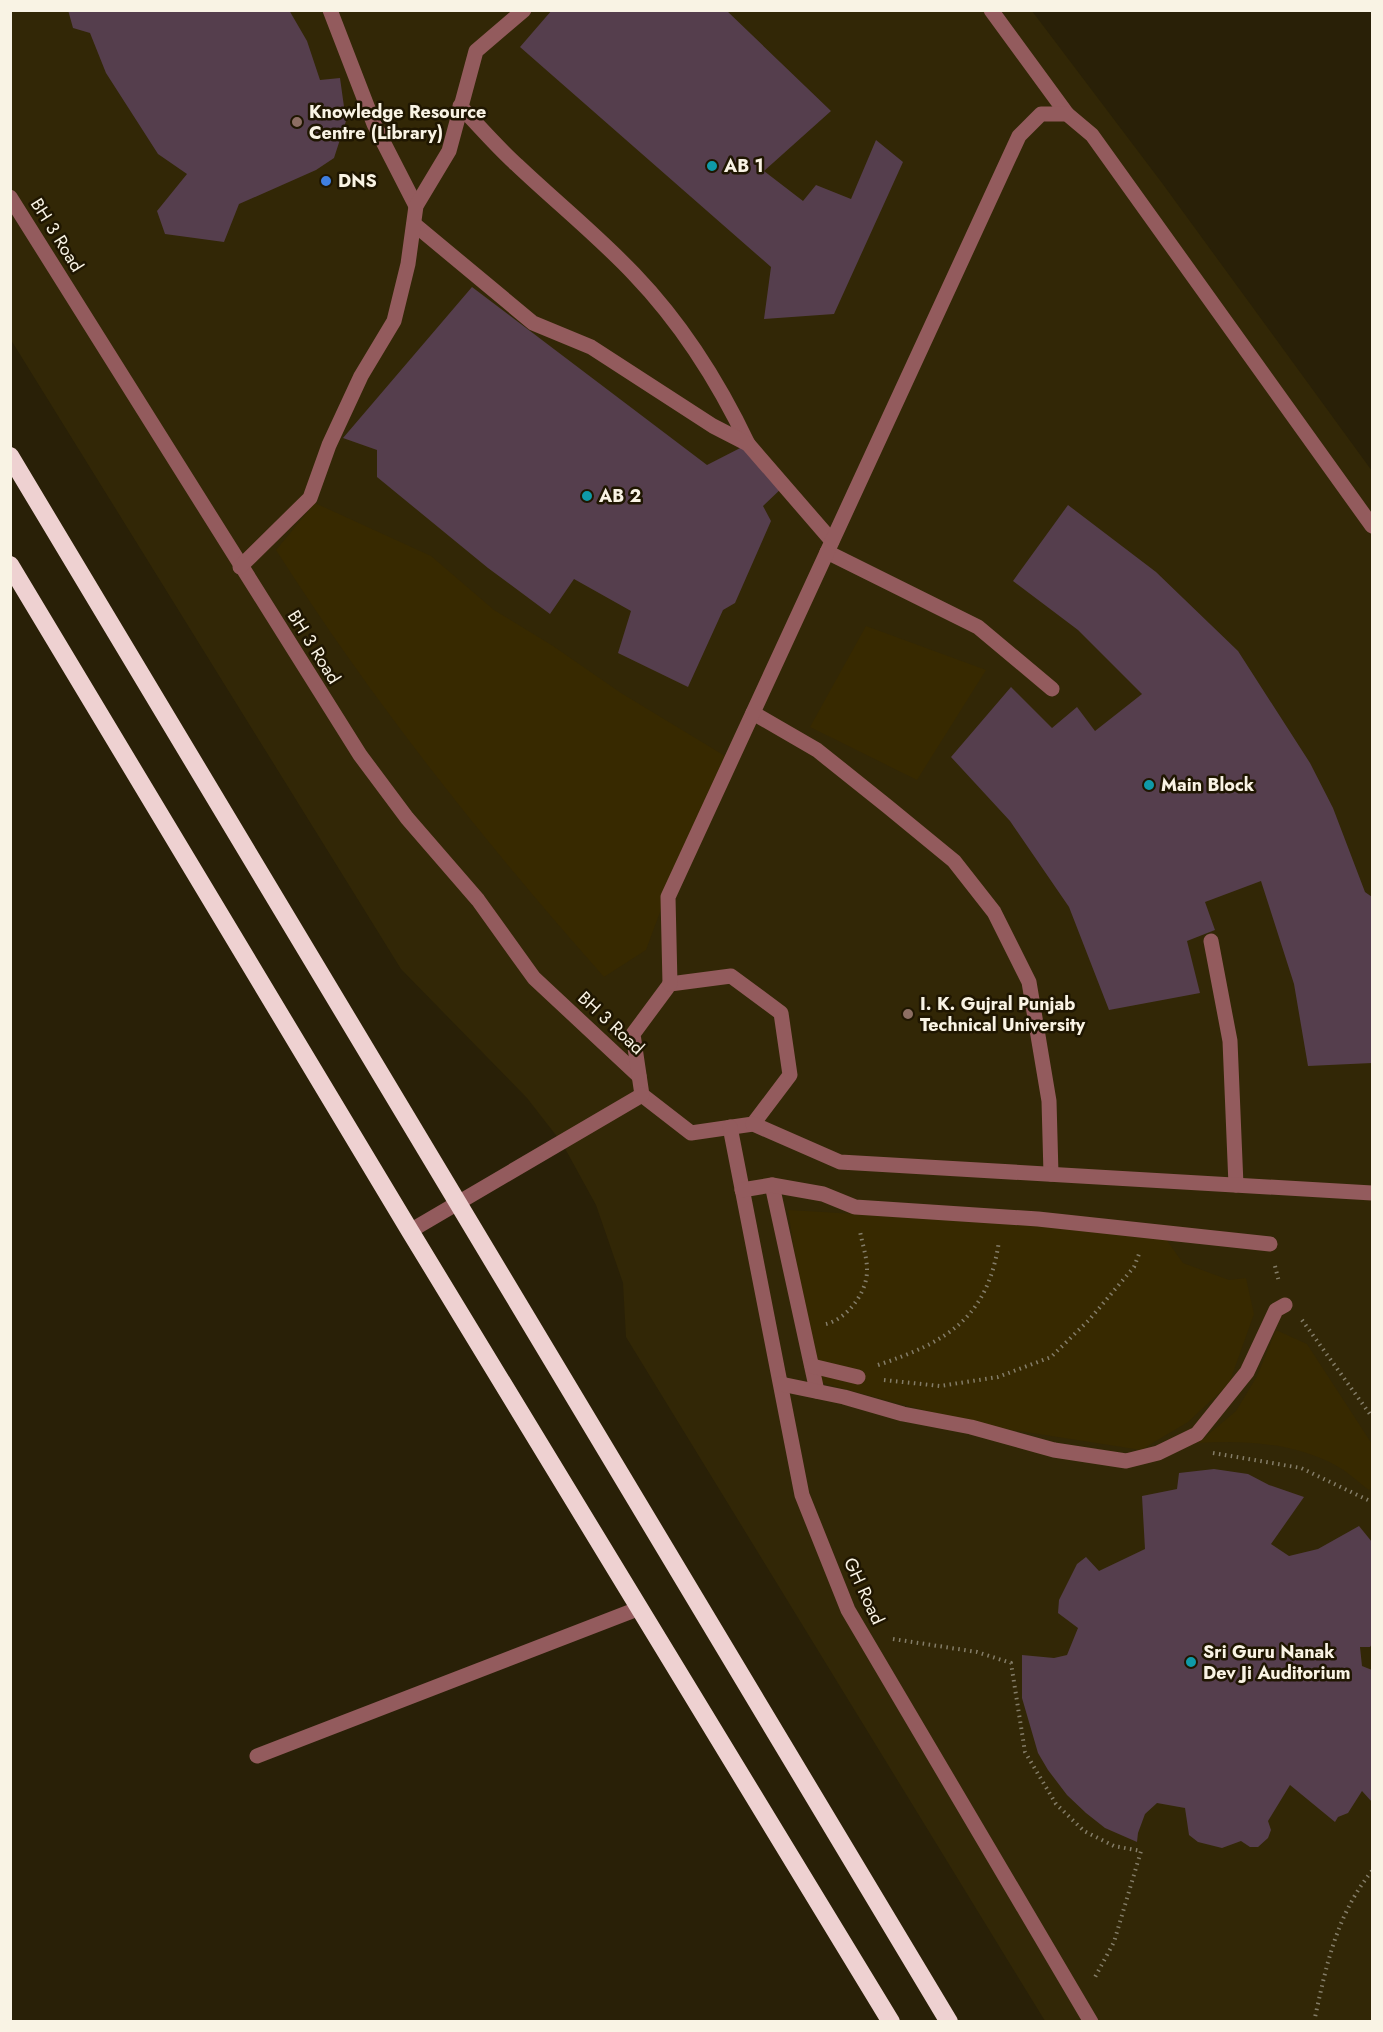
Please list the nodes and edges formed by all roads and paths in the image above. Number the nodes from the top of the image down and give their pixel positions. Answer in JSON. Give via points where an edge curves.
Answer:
{"nodes":[{"id":1,"x":330,"y":10,"type":"edge"},
{"id":2,"x":524,"y":10,"type":"edge"},
{"id":3,"x":991,"y":10,"type":"edge"},
{"id":4,"x":460,"y":106,"type":"junction"},
{"id":5,"x":1067,"y":114,"type":"junction"},
{"id":6,"x":10,"y":197,"type":"edge"},
{"id":7,"x":416,"y":206,"type":"junction"},
{"id":8,"x":414,"y":224,"type":"junction"},
{"id":9,"x":748,"y":444,"type":"junction"},
{"id":10,"x":10,"y":456,"type":"edge"},
{"id":11,"x":1372,"y":526,"type":"edge"},
{"id":12,"x":829,"y":547,"type":"junction"},
{"id":13,"x":10,"y":565,"type":"edge"},
{"id":14,"x":240,"y":567,"type":"junction"},
{"id":15,"x":1052,"y":689,"type":"dead end"},
{"id":16,"x":753,"y":713,"type":"junction"},
{"id":17,"x":1210,"y":941,"type":"dead end"},
{"id":18,"x":670,"y":984,"type":"junction"},
{"id":19,"x":639,"y":1076,"type":"junction"},
{"id":20,"x":642,"y":1095,"type":"junction"},
{"id":21,"x":753,"y":1124,"type":"junction"},
{"id":22,"x":729,"y":1127,"type":"junction"},
{"id":23,"x":1051,"y":1174,"type":"junction"},
{"id":24,"x":772,"y":1185,"type":"junction"},
{"id":25,"x":1236,"y":1185,"type":"junction"},
{"id":26,"x":742,"y":1190,"type":"junction"},
{"id":27,"x":1372,"y":1193,"type":"edge"},
{"id":28,"x":458,"y":1203,"type":"junction"},
{"id":29,"x":855,"y":1207,"type":"junction"},
{"id":30,"x":1003,"y":1217,"type":"junction"},
{"id":31,"x":410,"y":1231,"type":"junction"},
{"id":32,"x":1148,"y":1231,"type":"junction"},
{"id":33,"x":1270,"y":1244,"type":"dead end"},
{"id":34,"x":1284,"y":1305,"type":"dead end"},
{"id":35,"x":803,"y":1329,"type":"junction"},
{"id":36,"x":812,"y":1366,"type":"junction"},
{"id":37,"x":872,"y":1367,"type":"dead end"},
{"id":38,"x":858,"y":1377,"type":"joint"},
{"id":39,"x":781,"y":1384,"type":"junction"},
{"id":40,"x":817,"y":1391,"type":"junction"},
{"id":41,"x":1167,"y":1448,"type":"junction"},
{"id":42,"x":1372,"y":1502,"type":"edge"},
{"id":43,"x":640,"y":1608,"type":"junction"},
{"id":44,"x":863,"y":1635,"type":"junction"},
{"id":45,"x":257,"y":1756,"type":"dead end"},
{"id":46,"x":1372,"y":1871,"type":"edge"},
{"id":47,"x":1081,"y":2004,"type":"junction"},
{"id":48,"x":891,"y":2022,"type":"edge"},
{"id":49,"x":949,"y":2022,"type":"edge"},
{"id":50,"x":1091,"y":2022,"type":"edge"},
{"id":51,"x":1314,"y":2022,"type":"edge"}],
"edges":[{"from":1,"to":7,"type":"street","via":[[374,124]]},
{"from":2,"to":4,"type":"street","via":[[476,51]]},
{"from":3,"to":5,"type":"street"},
{"from":4,"to":7,"type":"street","via":[[448,151]]},
{"from":4,"to":9,"type":"street","via":[[516,165],[635,276],[694,350],[731,408]]},
{"from":5,"to":11,"type":"street","via":[[1092,135]]},
{"from":5,"to":12,"type":"street","via":[[1041,114],[1019,136]]},
{"from":6,"to":14,"type":"street","name":"BH 3 Road"},
{"from":7,"to":8,"type":"street"},
{"from":8,"to":9,"type":"street","via":[[533,323],[591,347],[713,426]]},
{"from":8,"to":14,"type":"street","via":[[394,321],[361,376],[310,498]]},
{"from":9,"to":12,"type":"street"},
{"from":10,"to":28,"type":"highway"},
{"from":12,"to":15,"type":"street","via":[[978,627]]},
{"from":12,"to":16,"type":"street"},
{"from":13,"to":31,"type":"highway"},
{"from":14,"to":19,"type":"street","name":"BH 3 Road","via":[[360,755],[407,818],[478,900],[534,978]]},
{"from":16,"to":18,"type":"street","via":[[668,897]]},
{"from":16,"to":23,"type":"street","via":[[817,750],[888,806],[954,861],[994,912],[1029,982],[1049,1101]]},
{"from":17,"to":25,"type":"street","via":[[1230,1041]]},
{"from":18,"to":19,"type":"street","via":[[633,1034]]},
{"from":18,"to":21,"type":"street","via":[[731,976],[781,1013],[790,1075]]},
{"from":19,"to":20,"type":"street"},
{"from":20,"to":22,"type":"street","via":[[692,1133]]},
{"from":20,"to":28,"type":"street"},
{"from":21,"to":22,"type":"street"},
{"from":21,"to":23,"type":"street","via":[[840,1162]]},
{"from":22,"to":26,"type":"street","name":"GH Road"},
{"from":23,"to":25,"type":"street"},
{"from":24,"to":26,"type":"street"},
{"from":24,"to":29,"type":"street","via":[[823,1194]]},
{"from":24,"to":35,"type":"street"},
{"from":25,"to":27,"type":"street"},
{"from":26,"to":39,"type":"street","name":"GH Road"},
{"from":28,"to":31,"type":"street"},
{"from":28,"to":49,"type":"highway"},
{"from":29,"to":30,"type":"street"},
{"from":29,"to":35,"type":"path","via":[[868,1271],[859,1299],[836,1322]]},
{"from":30,"to":32,"type":"street"},
{"from":30,"to":37,"type":"path","via":[[985,1294],[962,1325],[915,1353]]},
{"from":31,"to":43,"type":"highway"},
{"from":32,"to":33,"type":"street"},
{"from":32,"to":38,"type":"path","via":[[1134,1267],[1051,1358],[998,1377],[940,1386]]},
{"from":34,"to":41,"type":"street","via":[[1276,1310],[1247,1372],[1222,1404],[1197,1434]]},
{"from":35,"to":36,"type":"street"},
{"from":36,"to":38,"type":"street"},
{"from":36,"to":40,"type":"street"},
{"from":39,"to":40,"type":"street"},
{"from":39,"to":44,"type":"street","name":"GH Road","via":[[802,1495],[848,1610]]},
{"from":40,"to":41,"type":"street","via":[[1054,1450],[1125,1461]]},
{"from":41,"to":42,"type":"path","via":[[1301,1468]]},
{"from":43,"to":45,"type":"street"},
{"from":43,"to":48,"type":"highway"},
{"from":44,"to":47,"type":"street","name":"GH Road"},
{"from":44,"to":47,"type":"path","via":[[977,1652],[1011,1663],[1025,1752],[1056,1804],[1084,1831],[1114,1846],[1141,1851],[1114,1942]]},
{"from":46,"to":51,"type":"path","via":[[1356,1891],[1331,1945]]},
{"from":47,"to":50,"type":"street","name":"GH Road"}]}
